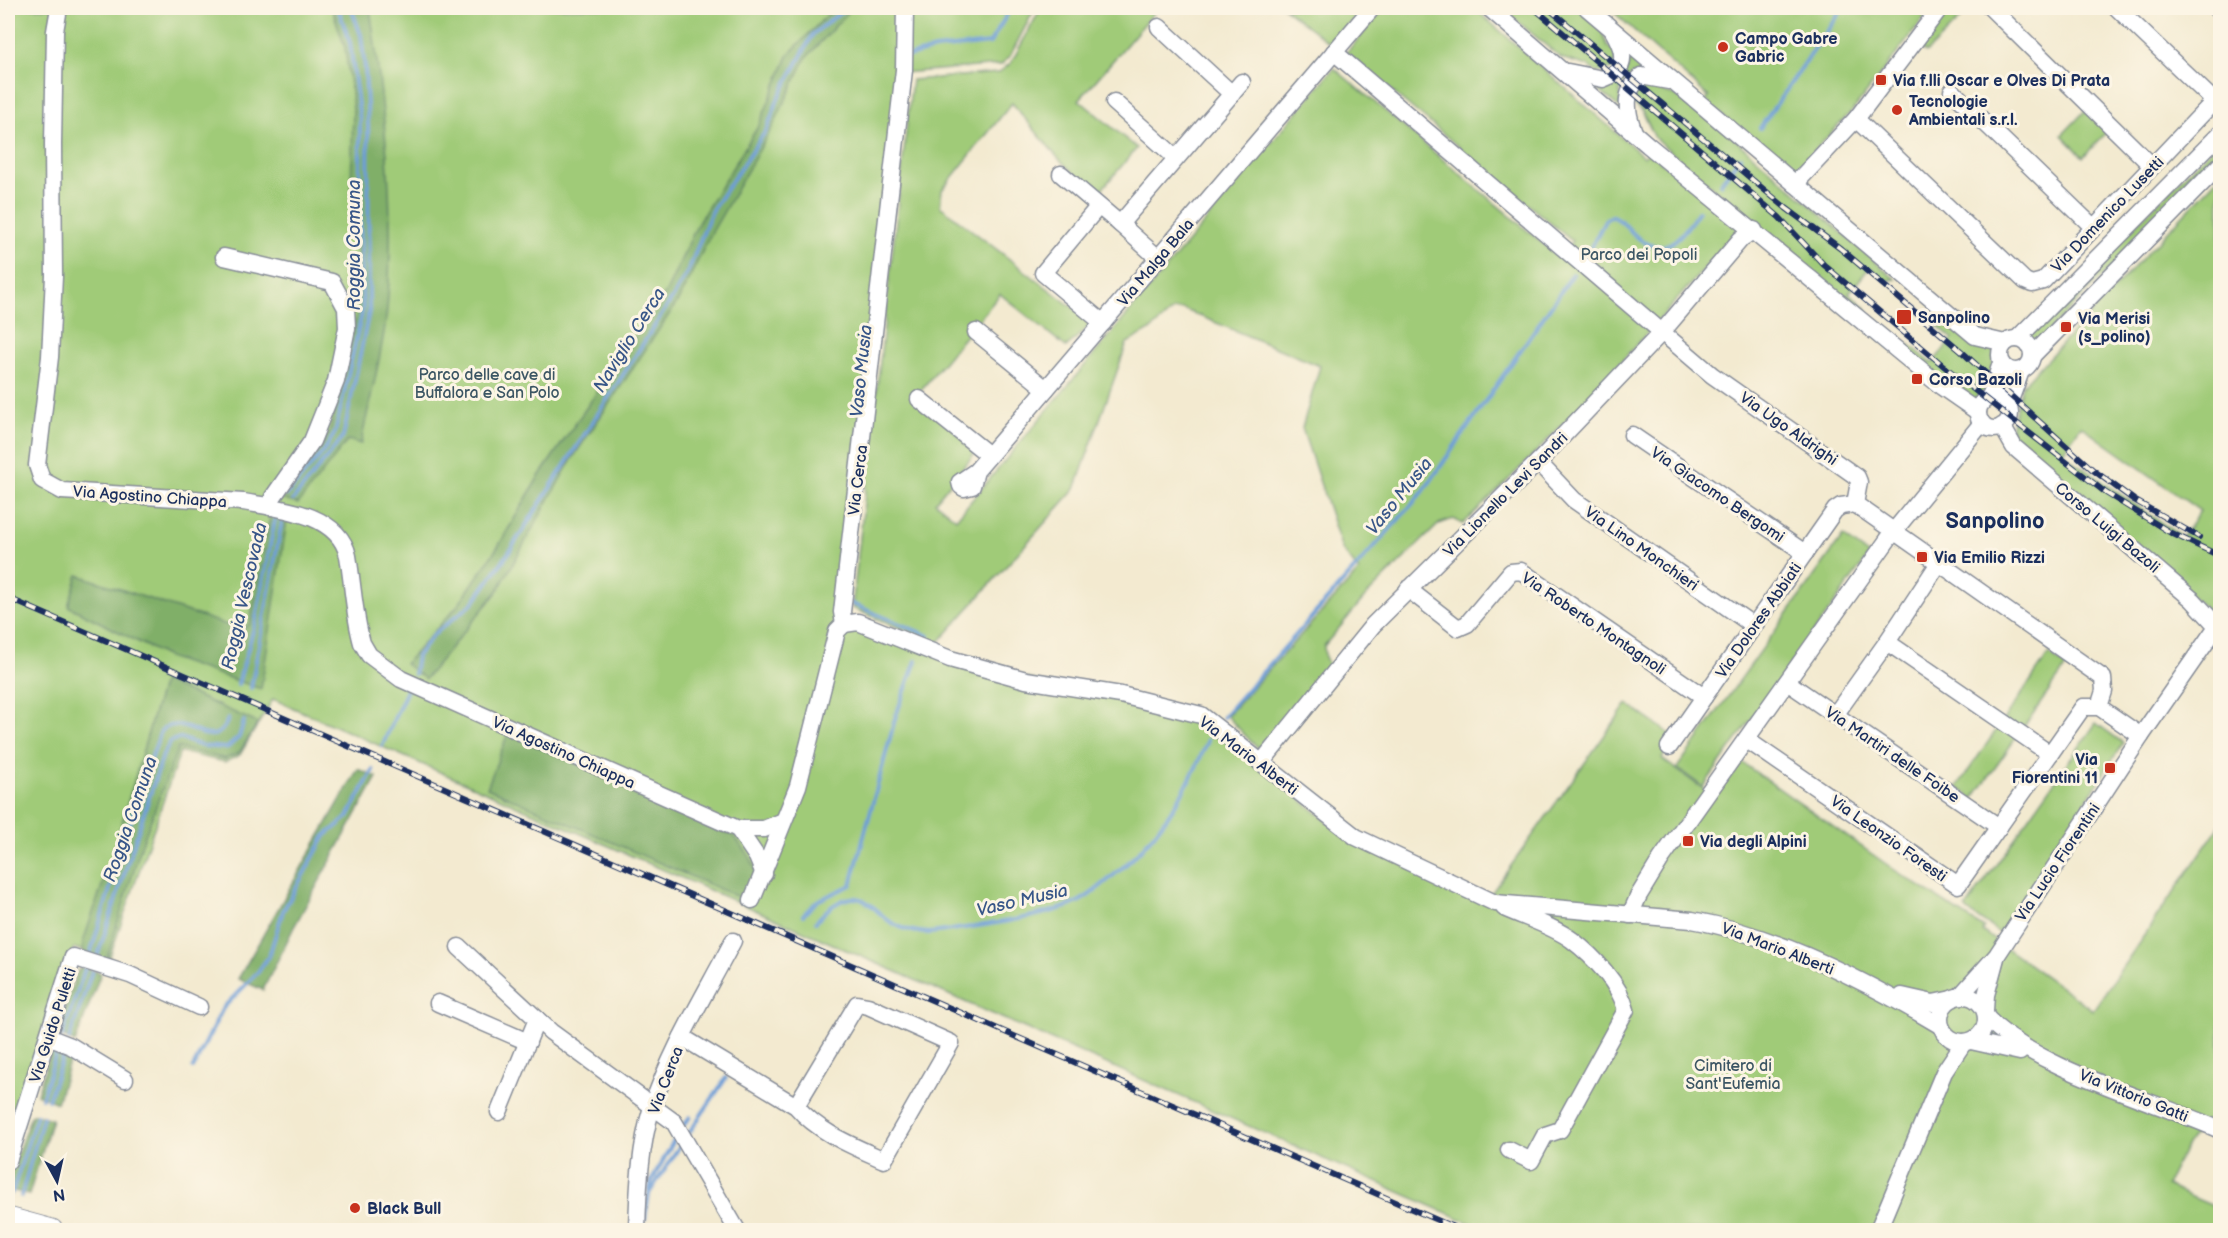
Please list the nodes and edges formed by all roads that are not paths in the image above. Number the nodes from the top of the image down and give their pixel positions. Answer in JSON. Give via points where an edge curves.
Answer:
{"nodes":[{"id":1,"x":59,"y":8,"type":"edge"},
{"id":2,"x":905,"y":8,"type":"edge"},
{"id":3,"x":1372,"y":8,"type":"edge"},
{"id":4,"x":1489,"y":8,"type":"edge"},
{"id":5,"x":1587,"y":8,"type":"edge"},
{"id":6,"x":1940,"y":8,"type":"edge"},
{"id":7,"x":1991,"y":8,"type":"edge"},
{"id":8,"x":2116,"y":8,"type":"edge"},
{"id":9,"x":2216,"y":8,"type":"edge"},
{"id":10,"x":2220,"y":13,"type":"edge"},
{"id":11,"x":1159,"y":27,"type":"dead end"},
{"id":12,"x":1611,"y":28,"type":"junction"},
{"id":13,"x":1334,"y":52,"type":"junction"},
{"id":14,"x":1561,"y":70,"type":"junction"},
{"id":15,"x":1676,"y":83,"type":"junction"},
{"id":16,"x":1952,"y":91,"type":"dead end"},
{"id":17,"x":2218,"y":98,"type":"edge"},
{"id":18,"x":1114,"y":102,"type":"dead end"},
{"id":19,"x":1856,"y":119,"type":"junction"},
{"id":20,"x":1635,"y":133,"type":"junction"},
{"id":21,"x":2220,"y":134,"type":"edge"},
{"id":22,"x":1176,"y":158,"type":"junction"},
{"id":23,"x":2220,"y":165,"type":"edge"},
{"id":24,"x":2152,"y":166,"type":"junction"},
{"id":25,"x":1060,"y":174,"type":"dead end"},
{"id":26,"x":1795,"y":184,"type":"junction"},
{"id":27,"x":1098,"y":207,"type":"junction"},
{"id":28,"x":1120,"y":224,"type":"junction"},
{"id":29,"x":2093,"y":227,"type":"junction"},
{"id":30,"x":1754,"y":230,"type":"junction"},
{"id":31,"x":224,"y":257,"type":"dead end"},
{"id":32,"x":1158,"y":258,"type":"junction"},
{"id":33,"x":1103,"y":322,"type":"junction"},
{"id":34,"x":976,"y":332,"type":"dead end"},
{"id":35,"x":1662,"y":333,"type":"junction"},
{"id":36,"x":2011,"y":341,"type":"junction"},
{"id":37,"x":2032,"y":356,"type":"junction"},
{"id":38,"x":2001,"y":363,"type":"junction"},
{"id":39,"x":2021,"y":371,"type":"junction"},
{"id":40,"x":1046,"y":389,"type":"junction"},
{"id":41,"x":1990,"y":397,"type":"junction"},
{"id":42,"x":919,"y":399,"type":"dead end"},
{"id":43,"x":2008,"y":406,"type":"junction"},
{"id":44,"x":1980,"y":417,"type":"junction"},
{"id":45,"x":2002,"y":426,"type":"junction"},
{"id":46,"x":1632,"y":435,"type":"dead end"},
{"id":47,"x":989,"y":455,"type":"junction"},
{"id":48,"x":1538,"y":462,"type":"junction"},
{"id":49,"x":976,"y":471,"type":"dead end"},
{"id":50,"x":1856,"y":504,"type":"junction"},
{"id":51,"x":270,"y":507,"type":"junction"},
{"id":52,"x":1894,"y":531,"type":"junction"},
{"id":53,"x":1805,"y":553,"type":"junction"},
{"id":54,"x":1939,"y":563,"type":"junction"},
{"id":55,"x":1408,"y":589,"type":"junction"},
{"id":56,"x":844,"y":624,"type":"junction"},
{"id":57,"x":2219,"y":624,"type":"edge"},
{"id":58,"x":1754,"y":626,"type":"junction"},
{"id":59,"x":1887,"y":642,"type":"junction"},
{"id":60,"x":1787,"y":682,"type":"junction"},
{"id":61,"x":1704,"y":697,"type":"junction"},
{"id":62,"x":2099,"y":707,"type":"junction"},
{"id":63,"x":1835,"y":715,"type":"junction"},
{"id":64,"x":2141,"y":736,"type":"junction"},
{"id":65,"x":1747,"y":740,"type":"junction"},
{"id":66,"x":1669,"y":747,"type":"dead end"},
{"id":67,"x":2050,"y":754,"type":"junction"},
{"id":68,"x":1261,"y":763,"type":"junction"},
{"id":69,"x":781,"y":822,"type":"junction"},
{"id":70,"x":1999,"y":827,"type":"junction"},
{"id":71,"x":738,"y":829,"type":"junction"},
{"id":72,"x":764,"y":874,"type":"junction"},
{"id":73,"x":752,"y":900,"type":"dead end"},
{"id":74,"x":1496,"y":903,"type":"junction"},
{"id":75,"x":1630,"y":915,"type":"junction"},
{"id":76,"x":733,"y":941,"type":"dead end"},
{"id":77,"x":459,"y":947,"type":"dead end"},
{"id":78,"x":1997,"y":955,"type":"junction"},
{"id":79,"x":1878,"y":990,"type":"junction"},
{"id":80,"x":1956,"y":997,"type":"junction"},
{"id":81,"x":438,"y":1003,"type":"dead end"},
{"id":82,"x":199,"y":1007,"type":"dead end"},
{"id":83,"x":1986,"y":1014,"type":"junction"},
{"id":84,"x":537,"y":1019,"type":"junction"},
{"id":85,"x":1943,"y":1029,"type":"junction"},
{"id":86,"x":48,"y":1037,"type":"junction"},
{"id":87,"x":682,"y":1037,"type":"junction"},
{"id":88,"x":528,"y":1042,"type":"junction"},
{"id":89,"x":1967,"y":1042,"type":"junction"},
{"id":90,"x":2047,"y":1059,"type":"junction"},
{"id":91,"x":1944,"y":1072,"type":"junction"},
{"id":92,"x":125,"y":1079,"type":"dead end"},
{"id":93,"x":796,"y":1106,"type":"junction"},
{"id":94,"x":652,"y":1108,"type":"junction"},
{"id":95,"x":499,"y":1112,"type":"dead end"},
{"id":96,"x":2220,"y":1130,"type":"edge"},
{"id":97,"x":1509,"y":1150,"type":"dead end"},
{"id":98,"x":8,"y":1161,"type":"edge"},
{"id":99,"x":8,"y":1218,"type":"edge"},
{"id":100,"x":52,"y":1230,"type":"edge"},
{"id":101,"x":637,"y":1230,"type":"edge"},
{"id":102,"x":738,"y":1230,"type":"edge"},
{"id":103,"x":1878,"y":1230,"type":"edge"}],
"edges":[{"from":1,"to":51,"type":"street","name":"Via Agostino Chiappa","via":[[55,31],[53,299],[37,465],[42,480],[62,491]]},
{"from":2,"to":56,"type":"street","name":"Via Cerca","via":[[904,70],[842,612]]},
{"from":3,"to":13,"type":"street","name":"Via Malga Bala"},
{"from":4,"to":14,"type":"street"},
{"from":5,"to":12,"type":"street"},
{"from":6,"to":19,"type":"street"},
{"from":7,"to":24,"type":"street"},
{"from":8,"to":17,"type":"street"},
{"from":9,"to":10,"type":"street"},
{"from":11,"to":22,"type":"street","via":[[1237,87]]},
{"from":12,"to":14,"type":"street","via":[[1623,57],[1617,73],[1592,79]]},
{"from":12,"to":15,"type":"street"},
{"from":13,"to":32,"type":"street","name":"Via Malga Bala"},
{"from":13,"to":35,"type":"street"},
{"from":14,"to":20,"type":"street"},
{"from":15,"to":20,"type":"street","via":[[1641,76],[1632,84],[1627,106]]},
{"from":15,"to":26,"type":"street"},
{"from":16,"to":29,"type":"street"},
{"from":17,"to":24,"type":"street","name":"Via Domenico Lusetti"},
{"from":18,"to":22,"type":"street"},
{"from":19,"to":26,"type":"street"},
{"from":19,"to":29,"type":"street","name":"Via Domenico Lusetti","via":[[2025,281],[2043,281]]},
{"from":20,"to":30,"type":"street"},
{"from":21,"to":36,"type":"street"},
{"from":22,"to":28,"type":"street"},
{"from":23,"to":37,"type":"street"},
{"from":24,"to":29,"type":"street","name":"Via Domenico Lusetti"},
{"from":25,"to":27,"type":"street"},
{"from":26,"to":36,"type":"street","via":[[1975,336]]},
{"from":27,"to":28,"type":"street"},
{"from":27,"to":33,"type":"street","via":[[1043,273]]},
{"from":28,"to":32,"type":"street"},
{"from":30,"to":35,"type":"street","name":"Via Lionello Levi Sandri","via":[[1741,239]]},
{"from":30,"to":44,"type":"street"},
{"from":31,"to":51,"type":"street","via":[[332,282],[346,308],[347,328],[336,381],[312,441]]},
{"from":32,"to":33,"type":"street","name":"Via Malga Bala"},
{"from":33,"to":40,"type":"street","name":"Via Malga Bala"},
{"from":34,"to":40,"type":"street"},
{"from":35,"to":48,"type":"street","name":"Via Lionello Levi Sandri"},
{"from":35,"to":50,"type":"street","name":"Via Ugo Aldrighi","via":[[1712,375],[1857,477]]},
{"from":36,"to":37,"type":"street","via":[[2027,343]]},
{"from":36,"to":38,"type":"street","via":[[2000,352]]},
{"from":37,"to":39,"type":"street","via":[[2031,363]]},
{"from":38,"to":39,"type":"street","via":[[2008,370]]},
{"from":38,"to":41,"type":"street"},
{"from":39,"to":43,"type":"street"},
{"from":40,"to":47,"type":"street","name":"Via Malga Bala"},
{"from":41,"to":43,"type":"street","via":[[2004,400]]},
{"from":41,"to":44,"type":"street","via":[[1982,402]]},
{"from":42,"to":47,"type":"street"},
{"from":43,"to":45,"type":"street","via":[[2007,421]]},
{"from":44,"to":45,"type":"street","via":[[1988,428]]},
{"from":44,"to":52,"type":"street"},
{"from":45,"to":57,"type":"street","name":"Corso Luigi Bazoli","via":[[2014,447]]},
{"from":46,"to":53,"type":"street","name":"Via Giacomo Bergomi"},
{"from":47,"to":49,"type":"street","name":"Via Malga Bala"},
{"from":48,"to":55,"type":"street","name":"Via Lionello Levi Sandri"},
{"from":48,"to":58,"type":"street","name":"Via Lino Monchieri","via":[[1574,500]]},
{"from":50,"to":52,"type":"street"},
{"from":50,"to":53,"type":"street","name":"Via Dolores Abbiati","via":[[1835,510]]},
{"from":51,"to":71,"type":"street","name":"Via Agostino Chiappa","via":[[317,520],[339,535],[347,553],[362,643],[369,655],[401,680]]},
{"from":52,"to":54,"type":"street"},
{"from":52,"to":60,"type":"street"},
{"from":53,"to":58,"type":"street","name":"Via Dolores Abbiati"},
{"from":54,"to":59,"type":"street"},
{"from":54,"to":62,"type":"street","via":[[2103,678]]},
{"from":55,"to":61,"type":"street","name":"Via Roberto Montagnoli","via":[[1458,628],[1467,624],[1511,572],[1521,571]]},
{"from":55,"to":68,"type":"street","name":"Via Lionello Levi Sandri","via":[[1373,625]]},
{"from":56,"to":68,"type":"street","name":"Via Mario Alberti","via":[[858,622],[950,659],[1026,680],[1180,708],[1201,716]]},
{"from":56,"to":69,"type":"street","name":"Via Cerca","via":[[837,631],[798,786]]},
{"from":57,"to":64,"type":"street","name":"Via Lucio Fiorentini"},
{"from":58,"to":61,"type":"street","name":"Via Dolores Abbiati"},
{"from":59,"to":63,"type":"street"},
{"from":59,"to":67,"type":"street"},
{"from":60,"to":63,"type":"street","name":"Via Martiri delle Foibe"},
{"from":60,"to":65,"type":"street"},
{"from":61,"to":66,"type":"street","name":"Via Dolores Abbiati"},
{"from":62,"to":64,"type":"street"},
{"from":62,"to":67,"type":"street","name":"Via Leonzio Foresti","via":[[2082,707]]},
{"from":63,"to":70,"type":"street","name":"Via Martiri delle Foibe"},
{"from":64,"to":78,"type":"street","name":"Via Lucio Fiorentini"},
{"from":65,"to":70,"type":"street","name":"Via Leonzio Foresti","via":[[1958,885]]},
{"from":65,"to":75,"type":"street","via":[[1661,859]]},
{"from":67,"to":70,"type":"street","name":"Via Leonzio Foresti"},
{"from":68,"to":74,"type":"street","name":"Via Mario Alberti","via":[[1356,837]]},
{"from":69,"to":71,"type":"street","name":"Via Agostino Chiappa","via":[[764,829]]},
{"from":69,"to":72,"type":"street","name":"Via Cerca"},
{"from":71,"to":72,"type":"street"},
{"from":72,"to":73,"type":"street","name":"Via Cerca"},
{"from":74,"to":75,"type":"street","name":"Via Mario Alberti"},
{"from":74,"to":97,"type":"street","name":"Via Mario Alberti","via":[[1571,940],[1603,970],[1624,1000],[1626,1010],[1560,1130],[1545,1135],[1531,1161]]},
{"from":75,"to":79,"type":"street","name":"Via Mario Alberti","via":[[1723,926]]},
{"from":76,"to":87,"type":"street","name":"Via Cerca"},
{"from":77,"to":84,"type":"street"},
{"from":78,"to":80,"type":"street","name":"Via Lucio Fiorentini"},
{"from":78,"to":83,"type":"street","name":"Via Lucio Fiorentini","via":[[1986,995]]},
{"from":79,"to":80,"type":"street","name":"Via Mario Alberti","via":[[1933,1003]]},
{"from":79,"to":85,"type":"street","name":"Via Mario Alberti"},
{"from":80,"to":83,"type":"street","via":[[1975,999]]},
{"from":80,"to":85,"type":"street","via":[[1942,1010]]},
{"from":81,"to":88,"type":"street"},
{"from":82,"to":86,"type":"street","name":"Via Guido Puletti","via":[[130,975],[74,957]]},
{"from":83,"to":89,"type":"street","via":[[1983,1032]]},
{"from":83,"to":90,"type":"street","name":"Via Vittorio Gatti","via":[[2004,1035]]},
{"from":84,"to":88,"type":"street"},
{"from":84,"to":94,"type":"street"},
{"from":85,"to":89,"type":"street","via":[[1956,1041]]},
{"from":85,"to":91,"type":"street"},
{"from":86,"to":92,"type":"street","via":[[71,1046]]},
{"from":86,"to":98,"type":"street","name":"Via Guido Puletti"},
{"from":87,"to":93,"type":"street"},
{"from":87,"to":94,"type":"street","name":"Via Cerca"},
{"from":88,"to":95,"type":"street"},
{"from":89,"to":90,"type":"street","name":"Via Vittorio Gatti"},
{"from":89,"to":91,"type":"street"},
{"from":90,"to":96,"type":"street","name":"Via Vittorio Gatti"},
{"from":91,"to":103,"type":"street"},
{"from":93,"to":93,"type":"street","via":[[836,1138],[884,1160],[951,1043],[857,1004]]},
{"from":94,"to":101,"type":"street","name":"Via Cerca","via":[[642,1164]]},
{"from":94,"to":102,"type":"street","via":[[674,1122]]},
{"from":99,"to":100,"type":"main road"}]}
